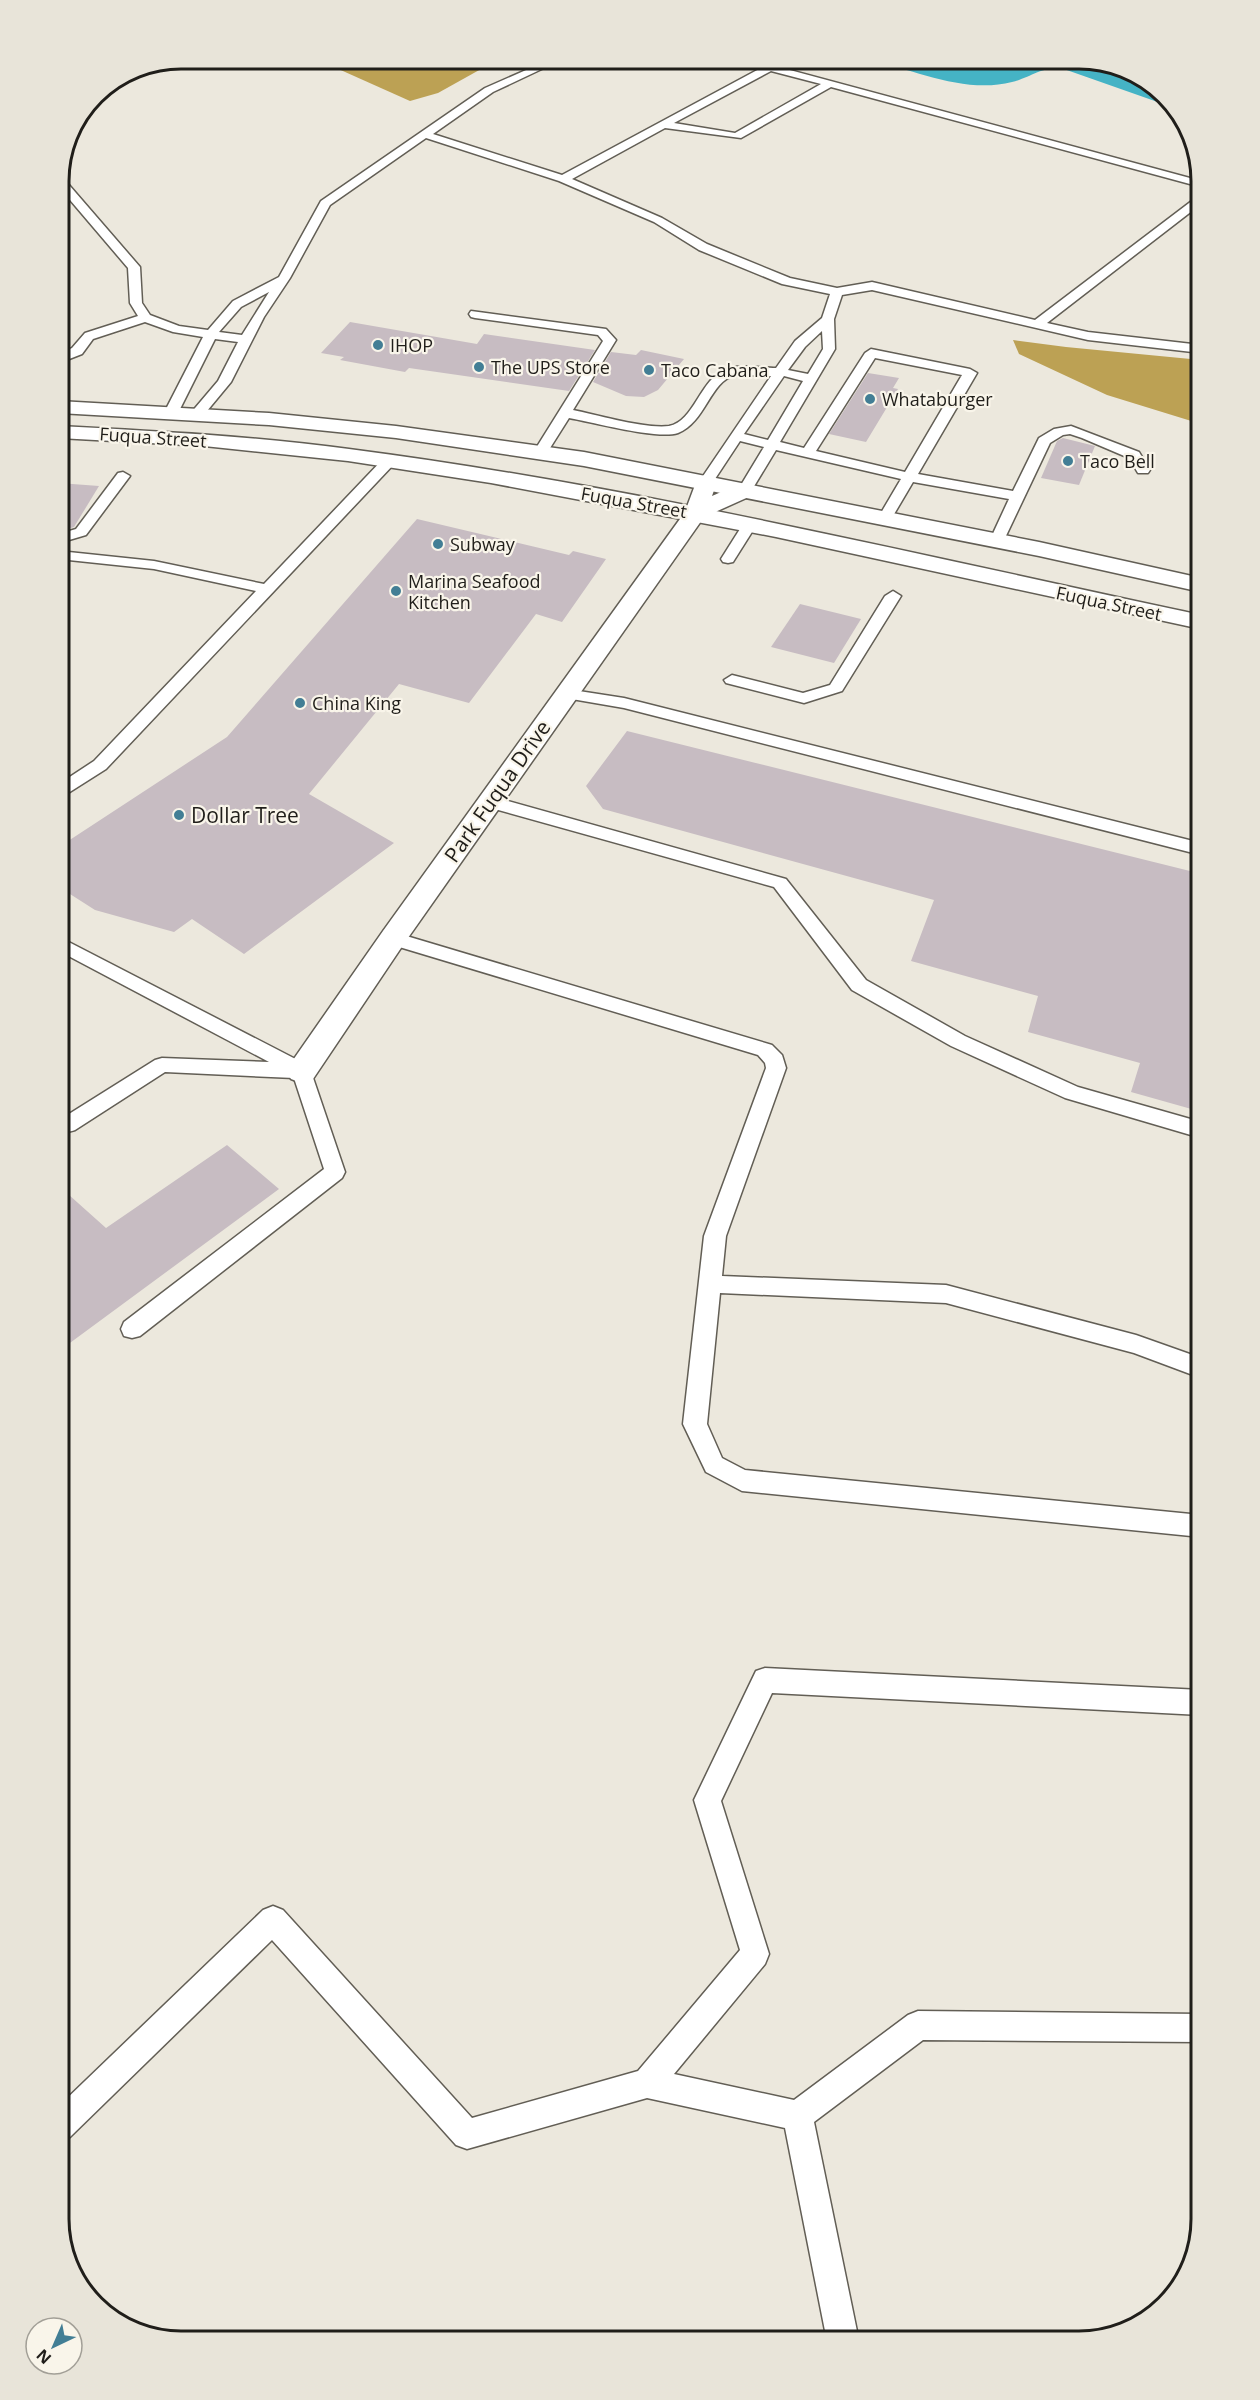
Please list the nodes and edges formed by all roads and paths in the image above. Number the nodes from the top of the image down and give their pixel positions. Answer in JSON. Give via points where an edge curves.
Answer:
{"nodes":[{"id":1,"x":536,"y":69,"type":"edge"},
{"id":2,"x":767,"y":69,"type":"edge"},
{"id":3,"x":778,"y":69,"type":"edge"},
{"id":4,"x":831,"y":84,"type":"junction"},
{"id":5,"x":663,"y":125,"type":"junction"},
{"id":6,"x":426,"y":135,"type":"junction"},
{"id":7,"x":563,"y":179,"type":"junction"},
{"id":8,"x":1191,"y":181,"type":"edge"},
{"id":9,"x":69,"y":192,"type":"edge"},
{"id":10,"x":1191,"y":207,"type":"edge"},
{"id":11,"x":284,"y":278,"type":"junction"},
{"id":12,"x":837,"y":292,"type":"junction"},
{"id":13,"x":475,"y":314,"type":"dead end"},
{"id":14,"x":145,"y":318,"type":"junction"},
{"id":15,"x":828,"y":319,"type":"junction"},
{"id":16,"x":1038,"y":324,"type":"junction"},
{"id":17,"x":210,"y":334,"type":"junction"},
{"id":18,"x":247,"y":340,"type":"junction"},
{"id":19,"x":1191,"y":347,"type":"edge"},
{"id":20,"x":69,"y":355,"type":"edge"},
{"id":21,"x":782,"y":372,"type":"junction"},
{"id":22,"x":812,"y":379,"type":"junction"},
{"id":23,"x":69,"y":408,"type":"edge"},
{"id":24,"x":171,"y":413,"type":"junction"},
{"id":25,"x":566,"y":413,"type":"junction"},
{"id":26,"x":197,"y":414,"type":"junction"},
{"id":27,"x":69,"y":432,"type":"edge"},
{"id":28,"x":396,"y":432,"type":"junction"},
{"id":29,"x":736,"y":436,"type":"junction"},
{"id":30,"x":184,"y":438,"type":"junction"},
{"id":31,"x":774,"y":444,"type":"junction"},
{"id":32,"x":808,"y":452,"type":"junction"},
{"id":33,"x":540,"y":453,"type":"junction"},
{"id":34,"x":390,"y":460,"type":"junction"},
{"id":35,"x":1143,"y":470,"type":"dead end"},
{"id":36,"x":123,"y":476,"type":"dead end"},
{"id":37,"x":909,"y":477,"type":"junction"},
{"id":38,"x":706,"y":482,"type":"junction"},
{"id":39,"x":746,"y":490,"type":"junction"},
{"id":40,"x":1017,"y":496,"type":"junction"},
{"id":41,"x":696,"y":512,"type":"junction"},
{"id":42,"x":885,"y":518,"type":"junction"},
{"id":43,"x":750,"y":524,"type":"junction"},
{"id":44,"x":69,"y":535,"type":"edge"},
{"id":45,"x":997,"y":540,"type":"junction"},
{"id":46,"x":69,"y":556,"type":"edge"},
{"id":47,"x":728,"y":559,"type":"dead end"},
{"id":48,"x":1191,"y":583,"type":"edge"},
{"id":49,"x":266,"y":590,"type":"junction"},
{"id":50,"x":893,"y":596,"type":"dead end"},
{"id":51,"x":1191,"y":620,"type":"edge"},
{"id":52,"x":732,"y":680,"type":"dead end"},
{"id":53,"x":566,"y":694,"type":"junction"},
{"id":54,"x":69,"y":785,"type":"edge"},
{"id":55,"x":490,"y":802,"type":"junction"},
{"id":56,"x":1191,"y":846,"type":"edge"},
{"id":57,"x":393,"y":938,"type":"junction"},
{"id":58,"x":69,"y":947,"type":"edge"},
{"id":59,"x":302,"y":1071,"type":"junction"},
{"id":60,"x":69,"y":1124,"type":"edge"},
{"id":61,"x":1191,"y":1127,"type":"edge"},
{"id":62,"x":710,"y":1284,"type":"junction"},
{"id":63,"x":132,"y":1329,"type":"dead end"},
{"id":64,"x":1191,"y":1364,"type":"edge"},
{"id":65,"x":1191,"y":1525,"type":"edge"},
{"id":66,"x":1191,"y":1701,"type":"edge"},
{"id":67,"x":1191,"y":2028,"type":"edge"},
{"id":68,"x":647,"y":2083,"type":"junction"},
{"id":69,"x":69,"y":2115,"type":"edge"},
{"id":70,"x":798,"y":2116,"type":"junction"},
{"id":71,"x":841,"y":2331,"type":"edge"}],
"edges":[{"from":1,"to":6,"type":"lane","via":[[489,90]]},
{"from":2,"to":5,"type":"lane"},
{"from":3,"to":4,"type":"lane"},
{"from":4,"to":5,"type":"lane","via":[[737,136]]},
{"from":4,"to":8,"type":"lane"},
{"from":5,"to":7,"type":"lane"},
{"from":6,"to":7,"type":"lane"},
{"from":6,"to":11,"type":"lane","via":[[325,203]]},
{"from":7,"to":12,"type":"lane","via":[[658,220],[724,256],[786,281]]},
{"from":9,"to":14,"type":"lane","via":[[134,267],[136,303]]},
{"from":10,"to":16,"type":"lane"},
{"from":11,"to":17,"type":"lane","via":[[237,304]]},
{"from":11,"to":18,"type":"lane"},
{"from":12,"to":15,"type":"lane"},
{"from":12,"to":16,"type":"lane","via":[[872,286]]},
{"from":13,"to":25,"type":"lane","via":[[602,332],[610,340]]},
{"from":14,"to":17,"type":"lane","via":[[177,329]]},
{"from":14,"to":20,"type":"lane","via":[[89,336]]},
{"from":15,"to":21,"type":"lane","name":"Park Fuqua Drive","via":[[801,344]]},
{"from":15,"to":22,"type":"lane","via":[[829,349]]},
{"from":16,"to":19,"type":"lane","via":[[1088,336]]},
{"from":17,"to":18,"type":"lane"},
{"from":17,"to":24,"type":"lane"},
{"from":18,"to":26,"type":"lane","via":[[224,382]]},
{"from":21,"to":22,"type":"lane"},
{"from":21,"to":25,"type":"lane","via":[[730,372],[716,380],[688,422],[673,430]]},
{"from":21,"to":29,"type":"lane","name":"Park Fuqua Drive"},
{"from":22,"to":31,"type":"lane"},
{"from":23,"to":24,"type":"main road","name":"Fuqua Street"},
{"from":24,"to":26,"type":"main road","name":"Fuqua Street"},
{"from":24,"to":30,"type":"main road"},
{"from":25,"to":33,"type":"lane"},
{"from":26,"to":28,"type":"main road","name":"Fuqua Street"},
{"from":26,"to":30,"type":"main road"},
{"from":27,"to":30,"type":"main road","name":"Fuqua Street"},
{"from":28,"to":33,"type":"main road","name":"Fuqua Street"},
{"from":28,"to":34,"type":"main road"},
{"from":29,"to":31,"type":"lane"},
{"from":29,"to":38,"type":"lane","name":"Park Fuqua Drive"},
{"from":30,"to":34,"type":"main road","name":"Fuqua Street"},
{"from":31,"to":32,"type":"lane"},
{"from":31,"to":39,"type":"lane"},
{"from":32,"to":37,"type":"lane"},
{"from":32,"to":37,"type":"lane","via":[[871,353],[970,373]]},
{"from":33,"to":38,"type":"main road","name":"Fuqua Street"},
{"from":34,"to":41,"type":"main road","name":"Fuqua Street"},
{"from":34,"to":49,"type":"lane"},
{"from":35,"to":40,"type":"lane","via":[[1134,455],[1123,450],[1079,432],[1059,432],[1044,441]]},
{"from":36,"to":44,"type":"lane","via":[[81,532]]},
{"from":37,"to":40,"type":"lane"},
{"from":37,"to":42,"type":"lane"},
{"from":38,"to":39,"type":"main road","name":"Fuqua Street"},
{"from":38,"to":41,"type":"main road","name":"Park Fuqua Drive"},
{"from":39,"to":41,"type":"main road"},
{"from":39,"to":42,"type":"main road","name":"Fuqua Street"},
{"from":40,"to":45,"type":"lane"},
{"from":41,"to":43,"type":"main road","name":"Fuqua Street"},
{"from":41,"to":53,"type":"main road","name":"Park Fuqua Drive"},
{"from":42,"to":45,"type":"main road","name":"Fuqua Street"},
{"from":43,"to":47,"type":"lane"},
{"from":43,"to":51,"type":"main road","name":"Fuqua Street"},
{"from":45,"to":48,"type":"main road","name":"Fuqua Street"},
{"from":46,"to":49,"type":"lane","via":[[154,565]]},
{"from":49,"to":54,"type":"lane","via":[[100,765]]},
{"from":50,"to":52,"type":"lane","via":[[836,688],[804,698]]},
{"from":53,"to":55,"type":"main road","name":"Park Fuqua Drive"},
{"from":53,"to":56,"type":"lane","via":[[624,703]]},
{"from":55,"to":57,"type":"main road","name":"Park Fuqua Drive"},
{"from":55,"to":61,"type":"lane","via":[[780,883],[859,985],[958,1041],[1072,1093]]},
{"from":57,"to":59,"type":"main road","name":"Park Fuqua Drive"},
{"from":57,"to":62,"type":"lane","via":[[765,1050],[775,1060],[776,1068],[715,1236]]},
{"from":58,"to":59,"type":"lane"},
{"from":59,"to":60,"type":"lane","via":[[162,1065]]},
{"from":59,"to":63,"type":"lane","via":[[335,1172]]},
{"from":62,"to":64,"type":"lane","via":[[946,1294],[1136,1344]]},
{"from":62,"to":65,"type":"lane","via":[[695,1424],[714,1465],[742,1480]]},
{"from":66,"to":68,"type":"lane","via":[[765,1680],[707,1800],[755,1954]]},
{"from":67,"to":70,"type":"lane","via":[[918,2025]]},
{"from":68,"to":69,"type":"lane","via":[[467,2134],[273,1920]]},
{"from":68,"to":70,"type":"lane"},
{"from":70,"to":71,"type":"lane"}]}
